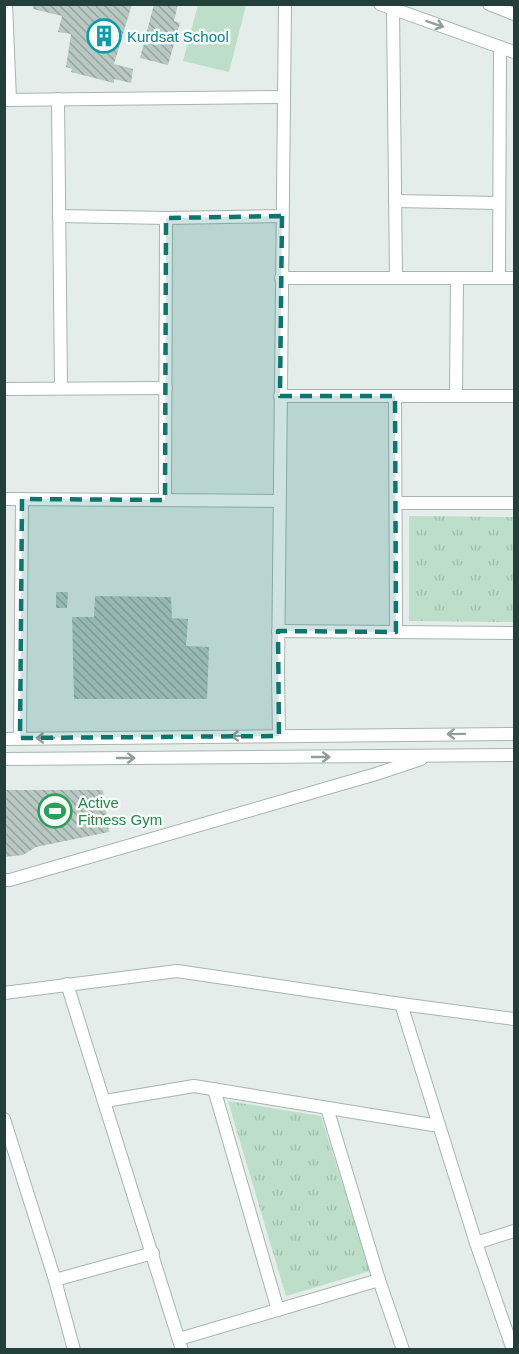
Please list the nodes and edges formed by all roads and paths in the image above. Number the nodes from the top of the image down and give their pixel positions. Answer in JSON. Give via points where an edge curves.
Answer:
{"nodes":[{"id":1,"x":6,"y":4,"type":"edge"},
{"id":2,"x":285,"y":4,"type":"edge"},
{"id":3,"x":380,"y":4,"type":"edge"},
{"id":4,"x":489,"y":4,"type":"edge"},
{"id":5,"x":393,"y":9,"type":"junction"},
{"id":6,"x":514,"y":14,"type":"edge"},
{"id":7,"x":500,"y":47,"type":"junction"},
{"id":8,"x":514,"y":52,"type":"edge"},
{"id":9,"x":283,"y":97,"type":"junction"},
{"id":10,"x":58,"y":99,"type":"junction"},
{"id":11,"x":7,"y":100,"type":"edge"},
{"id":12,"x":395,"y":201,"type":"junction"},
{"id":13,"x":499,"y":203,"type":"junction"},
{"id":14,"x":59,"y":216,"type":"junction"},
{"id":15,"x":282,"y":216,"type":"junction"},
{"id":16,"x":166,"y":218,"type":"junction"},
{"id":17,"x":281,"y":278,"type":"junction"},
{"id":18,"x":396,"y":278,"type":"junction"},
{"id":19,"x":457,"y":278,"type":"junction"},
{"id":20,"x":499,"y":278,"type":"junction"},
{"id":21,"x":514,"y":278,"type":"edge"},
{"id":22,"x":4,"y":388,"type":"edge"},
{"id":23,"x":61,"y":388,"type":"junction"},
{"id":24,"x":166,"y":388,"type":"junction"},
{"id":25,"x":280,"y":396,"type":"junction"},
{"id":26,"x":395,"y":396,"type":"junction"},
{"id":27,"x":456,"y":396,"type":"junction"},
{"id":28,"x":514,"y":396,"type":"edge"},
{"id":29,"x":4,"y":499,"type":"edge"},
{"id":30,"x":22,"y":499,"type":"junction"},
{"id":31,"x":165,"y":500,"type":"junction"},
{"id":32,"x":279,"y":501,"type":"junction"},
{"id":33,"x":396,"y":503,"type":"junction"},
{"id":34,"x":514,"y":503,"type":"edge"},
{"id":35,"x":278,"y":631,"type":"junction"},
{"id":36,"x":396,"y":632,"type":"junction"},
{"id":37,"x":514,"y":633,"type":"edge"},
{"id":38,"x":514,"y":734,"type":"edge"},
{"id":39,"x":279,"y":736,"type":"junction"},
{"id":40,"x":20,"y":738,"type":"junction"},
{"id":41,"x":4,"y":739,"type":"edge"},
{"id":42,"x":514,"y":755,"type":"edge"},
{"id":43,"x":430,"y":756,"type":"junction"},
{"id":44,"x":4,"y":759,"type":"edge"},
{"id":45,"x":4,"y":880,"type":"edge"},
{"id":46,"x":67,"y":984,"type":"junction"},
{"id":47,"x":4,"y":993,"type":"edge"},
{"id":48,"x":401,"y":1004,"type":"junction"},
{"id":49,"x":514,"y":1018,"type":"edge"},
{"id":50,"x":214,"y":1089,"type":"junction"},
{"id":51,"x":105,"y":1101,"type":"junction"},
{"id":52,"x":327,"y":1107,"type":"junction"},
{"id":53,"x":4,"y":1119,"type":"edge"},
{"id":54,"x":439,"y":1125,"type":"junction"},
{"id":55,"x":514,"y":1232,"type":"edge"},
{"id":56,"x":476,"y":1243,"type":"junction"},
{"id":57,"x":153,"y":1253,"type":"junction"},
{"id":58,"x":55,"y":1280,"type":"junction"},
{"id":59,"x":379,"y":1280,"type":"junction"},
{"id":60,"x":278,"y":1310,"type":"junction"},
{"id":61,"x":180,"y":1344,"type":"edge"},
{"id":62,"x":74,"y":1350,"type":"edge"},
{"id":63,"x":403,"y":1350,"type":"edge"},
{"id":64,"x":513,"y":1350,"type":"edge"}],
"edges":[{"from":1,"to":11,"type":"street"},
{"from":2,"to":9,"type":"street"},
{"from":3,"to":5,"type":"street"},
{"from":4,"to":6,"type":"street"},
{"from":5,"to":7,"type":"street","one_way":true},
{"from":5,"to":12,"type":"street"},
{"from":7,"to":8,"type":"street"},
{"from":7,"to":13,"type":"street"},
{"from":9,"to":10,"type":"street"},
{"from":9,"to":15,"type":"street"},
{"from":10,"to":11,"type":"street"},
{"from":10,"to":14,"type":"street"},
{"from":12,"to":13,"type":"street"},
{"from":12,"to":18,"type":"street"},
{"from":13,"to":20,"type":"street"},
{"from":14,"to":16,"type":"street"},
{"from":14,"to":23,"type":"street"},
{"from":15,"to":16,"type":"street"},
{"from":15,"to":17,"type":"street"},
{"from":16,"to":24,"type":"street"},
{"from":17,"to":18,"type":"street"},
{"from":17,"to":25,"type":"street"},
{"from":18,"to":19,"type":"street"},
{"from":19,"to":20,"type":"street"},
{"from":19,"to":27,"type":"street"},
{"from":20,"to":21,"type":"street"},
{"from":22,"to":23,"type":"street"},
{"from":23,"to":24,"type":"street"},
{"from":24,"to":31,"type":"street"},
{"from":25,"to":26,"type":"street"},
{"from":25,"to":32,"type":"street"},
{"from":26,"to":27,"type":"street"},
{"from":26,"to":33,"type":"street"},
{"from":27,"to":28,"type":"street"},
{"from":29,"to":30,"type":"street"},
{"from":30,"to":31,"type":"street"},
{"from":30,"to":40,"type":"street"},
{"from":31,"to":32,"type":"street"},
{"from":32,"to":35,"type":"street"},
{"from":33,"to":34,"type":"street"},
{"from":33,"to":36,"type":"street"},
{"from":35,"to":36,"type":"street"},
{"from":35,"to":39,"type":"street"},
{"from":36,"to":37,"type":"street"},
{"from":38,"to":39,"type":"street","one_way":true},
{"from":39,"to":40,"type":"street","one_way":true},
{"from":40,"to":41,"type":"street"},
{"from":42,"to":43,"type":"street"},
{"from":44,"to":43,"type":"street","one_way":true},
{"from":43,"to":45,"type":"street"},
{"from":46,"to":47,"type":"street"},
{"from":46,"to":48,"type":"street","via":[[177,971]]},
{"from":46,"to":51,"type":"street"},
{"from":48,"to":49,"type":"street"},
{"from":48,"to":54,"type":"street"},
{"from":50,"to":51,"type":"street","via":[[194,1086]]},
{"from":50,"to":52,"type":"street"},
{"from":50,"to":60,"type":"street"},
{"from":51,"to":57,"type":"street"},
{"from":52,"to":54,"type":"street"},
{"from":52,"to":59,"type":"street"},
{"from":53,"to":58,"type":"street"},
{"from":54,"to":56,"type":"street"},
{"from":55,"to":56,"type":"street"},
{"from":56,"to":64,"type":"street"},
{"from":57,"to":58,"type":"street"},
{"from":57,"to":61,"type":"street"},
{"from":58,"to":62,"type":"street"},
{"from":59,"to":60,"type":"street"},
{"from":59,"to":63,"type":"street"},
{"from":60,"to":61,"type":"street"}]}
